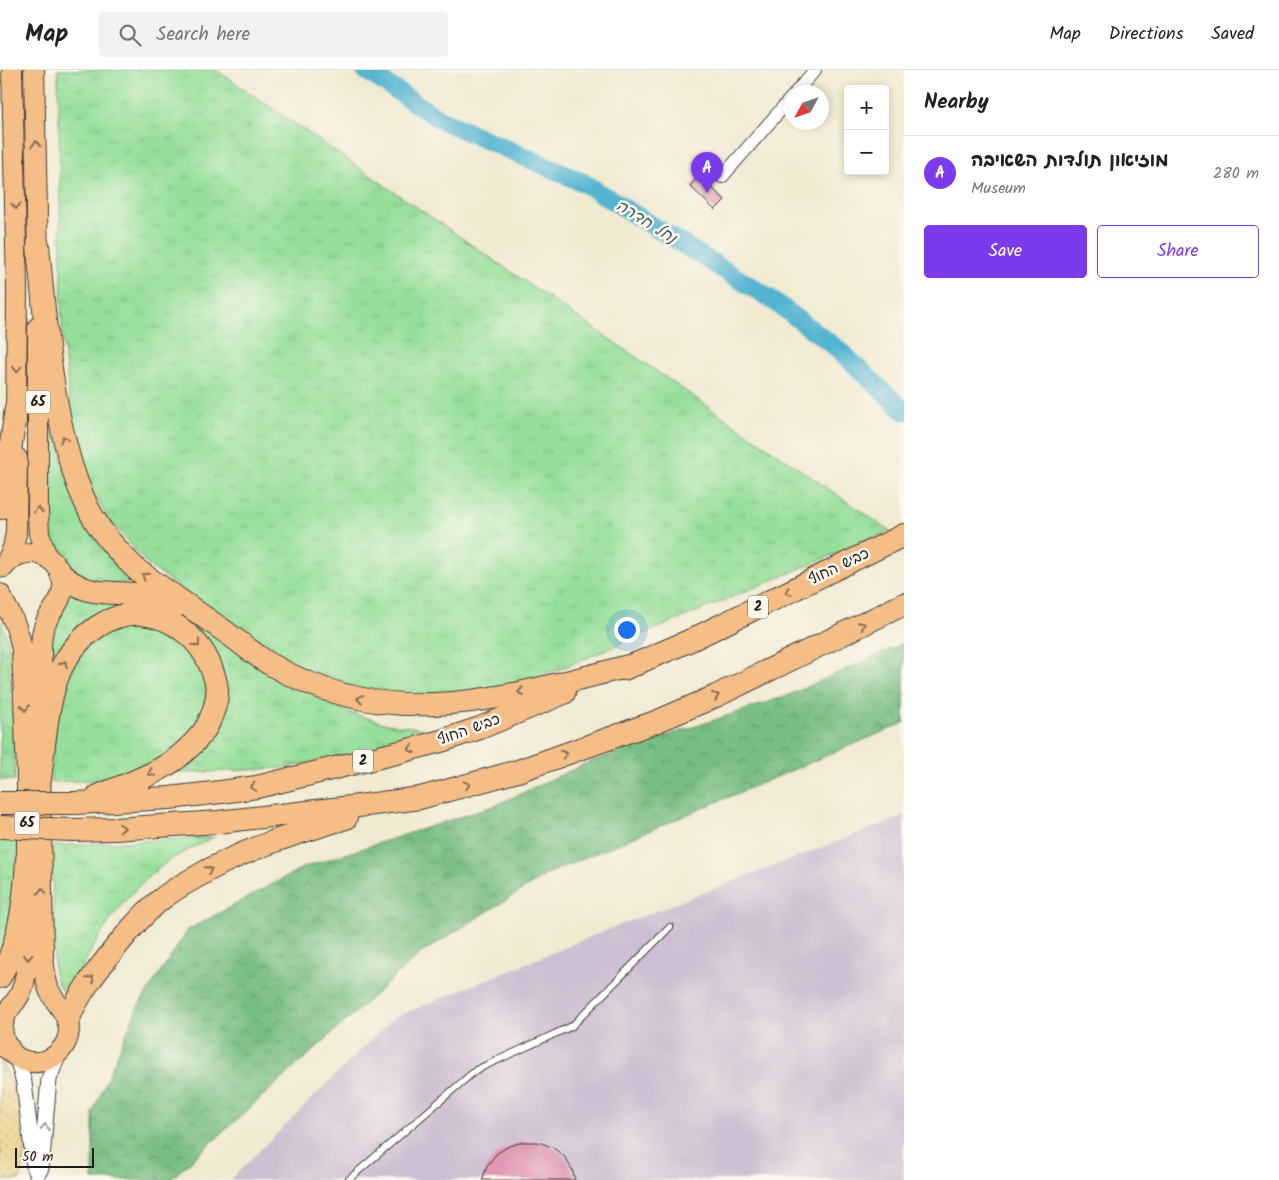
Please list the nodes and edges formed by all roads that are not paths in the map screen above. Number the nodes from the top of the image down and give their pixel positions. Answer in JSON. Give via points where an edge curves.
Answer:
{"nodes":[{"id":1,"x":12,"y":70,"type":"edge"},
{"id":2,"x":34,"y":70,"type":"edge"},
{"id":3,"x":815,"y":70,"type":"edge"},
{"id":4,"x":802,"y":85,"type":"edge"},
{"id":5,"x":784,"y":106,"type":"edge"},
{"id":6,"x":722,"y":177,"type":"dead end"},
{"id":7,"x":38,"y":245,"type":"junction"},
{"id":8,"x":16,"y":408,"type":"junction"},
{"id":9,"x":0,"y":508,"type":"edge"},
{"id":10,"x":904,"y":535,"type":"edge"},
{"id":11,"x":47,"y":557,"type":"junction"},
{"id":12,"x":2,"y":571,"type":"edge"},
{"id":13,"x":61,"y":574,"type":"junction"},
{"id":14,"x":0,"y":594,"type":"edge"},
{"id":15,"x":904,"y":604,"type":"edge"},
{"id":16,"x":228,"y":634,"type":"junction"},
{"id":17,"x":637,"y":664,"type":"junction"},
{"id":18,"x":40,"y":779,"type":"junction"},
{"id":19,"x":420,"y":798,"type":"junction"},
{"id":20,"x":0,"y":803,"type":"edge"},
{"id":21,"x":79,"y":803,"type":"junction"},
{"id":22,"x":0,"y":827,"type":"edge"},
{"id":23,"x":27,"y":859,"type":"junction"},
{"id":24,"x":670,"y":928,"type":"dead end"},
{"id":25,"x":0,"y":977,"type":"edge"},
{"id":26,"x":68,"y":1021,"type":"junction"},
{"id":27,"x":8,"y":1050,"type":"edge"},
{"id":28,"x":59,"y":1053,"type":"junction"},
{"id":29,"x":37,"y":1177,"type":"edge"},
{"id":30,"x":348,"y":1180,"type":"edge"}],
"edges":[{"from":1,"to":8,"type":"highway","number":"65","one_way":true,"via":[[18,290]]},
{"from":7,"to":2,"type":"highway","number":"65","one_way":true},
{"from":3,"to":4,"type":"street"},
{"from":5,"to":6,"type":"street"},
{"from":11,"to":7,"type":"highway","number":"65","one_way":true,"via":[[39,534],[38,512]]},
{"from":16,"to":7,"type":"highway","one_way":true,"via":[[137,570],[104,535],[84,501],[70,462],[53,388]]},
{"from":8,"to":9,"type":"highway"},
{"from":8,"to":12,"type":"highway","number":"65","via":[[16,533],[14,548]]},
{"from":10,"to":17,"type":"highway","name":"כביש החוף","number":"2","one_way":true},
{"from":11,"to":12,"type":"highway","via":[[28,553],[19,555]]},
{"from":11,"to":13,"type":"highway","number":"65"},
{"from":13,"to":16,"type":"highway","via":[[86,590],[134,594],[168,603]]},
{"from":13,"to":18,"type":"highway","number":"65","via":[[62,593],[46,621],[42,638]]},
{"from":14,"to":23,"type":"highway","number":"65","one_way":true,"via":[[15,622],[22,649]]},
{"from":19,"to":15,"type":"highway","one_way":true,"via":[[518,771],[658,720],[716,696]]},
{"from":17,"to":16,"type":"highway","one_way":true,"via":[[500,697],[426,705],[388,703],[327,690],[298,678],[269,663]]},
{"from":17,"to":21,"type":"highway","name":"כביש החוף","number":"2","one_way":true,"via":[[480,728],[404,752],[230,791]]},
{"from":18,"to":21,"type":"highway","one_way":true,"via":[[55,686],[64,662],[80,640],[102,624],[129,615],[142,614],[176,625],[195,640],[216,679],[217,696],[209,723],[186,750],[163,768]]},
{"from":26,"to":18,"type":"highway","number":"65","one_way":true,"via":[[45,977]]},
{"from":22,"to":19,"type":"highway","one_way":true,"bridge":true,"via":[[73,830],[218,822]]},
{"from":26,"to":19,"type":"highway","one_way":true,"via":[[79,996],[121,941],[140,919],[182,885],[259,846]]},
{"from":20,"to":21,"type":"highway","name":"כביש החוף","number":"2","bridge":true},
{"from":23,"to":25,"type":"highway","via":[[21,916]]},
{"from":23,"to":27,"type":"highway","number":"65","one_way":true,"via":[[28,957],[22,990],[5,1016],[2,1027]]},
{"from":24,"to":30,"type":"lane","via":[[572,1026],[476,1070]]},
{"from":26,"to":28,"type":"highway","via":[[66,1044]]},
{"from":27,"to":28,"type":"highway","via":[[28,1062],[39,1063]]},
{"from":27,"to":29,"type":"street","via":[[24,1083]]},
{"from":29,"to":28,"type":"street","one_way":true,"via":[[41,1168],[49,1079]]}]}
